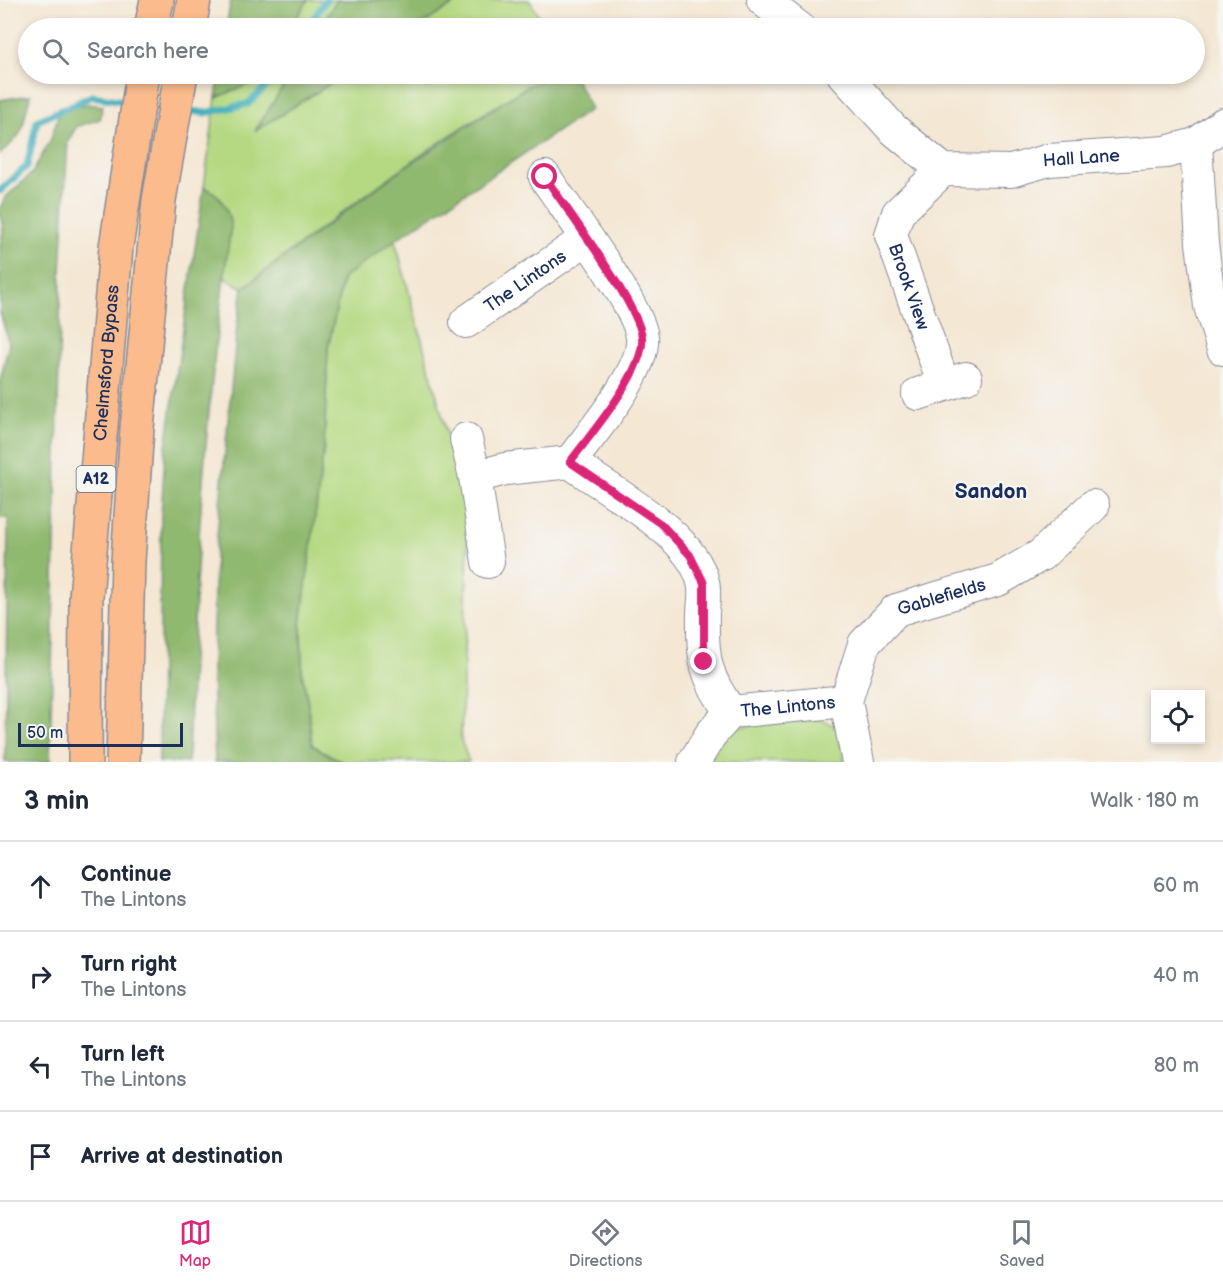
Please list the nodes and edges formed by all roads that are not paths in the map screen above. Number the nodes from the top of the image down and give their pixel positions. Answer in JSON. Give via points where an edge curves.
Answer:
{"nodes":[{"id":1,"x":157,"y":0,"type":"edge"},
{"id":2,"x":194,"y":0,"type":"edge"},
{"id":3,"x":763,"y":0,"type":"edge"},
{"id":4,"x":153,"y":18,"type":"edge"},
{"id":5,"x":191,"y":18,"type":"edge"},
{"id":6,"x":786,"y":18,"type":"edge"},
{"id":7,"x":141,"y":84,"type":"edge"},
{"id":8,"x":179,"y":84,"type":"edge"},
{"id":9,"x":852,"y":84,"type":"edge"},
{"id":10,"x":1223,"y":124,"type":"edge"},
{"id":11,"x":1196,"y":144,"type":"junction"},
{"id":12,"x":944,"y":170,"type":"junction"},
{"id":13,"x":545,"y":177,"type":"dead end"},
{"id":14,"x":586,"y":240,"type":"junction"},
{"id":15,"x":1216,"y":305,"type":"edge"},
{"id":16,"x":466,"y":322,"type":"dead end"},
{"id":17,"x":1223,"y":349,"type":"edge"},
{"id":18,"x":943,"y":386,"type":"dead end"},
{"id":19,"x":466,"y":439,"type":"dead end"},
{"id":20,"x":570,"y":462,"type":"junction"},
{"id":21,"x":476,"y":477,"type":"junction"},
{"id":22,"x":1093,"y":506,"type":"dead end"},
{"id":23,"x":488,"y":562,"type":"dead end"},
{"id":24,"x":846,"y":702,"type":"junction"},
{"id":25,"x":731,"y":712,"type":"junction"},
{"id":26,"x":85,"y":762,"type":"edge"},
{"id":27,"x":123,"y":762,"type":"edge"},
{"id":28,"x":694,"y":762,"type":"edge"},
{"id":29,"x":858,"y":762,"type":"edge"}],
"edges":[{"from":1,"to":4,"type":"highway"},
{"from":2,"to":5,"type":"highway"},
{"from":3,"to":6,"type":"street"},
{"from":7,"to":26,"type":"highway","name":"Chelmsford Bypass","number":"A12","via":[[116,247],[86,597]]},
{"from":8,"to":27,"type":"highway","name":"Chelmsford Bypass","number":"A12","via":[[159,200],[136,428]]},
{"from":9,"to":12,"type":"street","via":[[893,129]]},
{"from":10,"to":11,"type":"street"},
{"from":11,"to":12,"type":"street","name":"Hall Lane","via":[[1166,152],[1049,160],[1011,171]]},
{"from":11,"to":15,"type":"street","via":[[1202,243]]},
{"from":12,"to":18,"type":"street","name":"Brook View","via":[[898,213],[891,235]]},
{"from":13,"to":14,"type":"street","name":"The Lintons"},
{"from":14,"to":16,"type":"street","name":"The Lintons"},
{"from":14,"to":20,"type":"street","name":"The Lintons","via":[[630,306],[642,338],[634,370]]},
{"from":15,"to":17,"type":"street"},
{"from":19,"to":21,"type":"street"},
{"from":20,"to":21,"type":"street","via":[[505,469]]},
{"from":20,"to":25,"type":"street","name":"The Lintons","via":[[661,524],[690,555],[704,583],[704,662],[714,690]]},
{"from":21,"to":23,"type":"street"},
{"from":22,"to":24,"type":"street","name":"Gablefields","via":[[1041,555],[998,580],[982,599],[896,610],[864,644]]},
{"from":24,"to":25,"type":"street","name":"The Lintons"},
{"from":24,"to":29,"type":"street","name":"Gablefields"},
{"from":25,"to":28,"type":"street","name":"The Lintons"}]}
